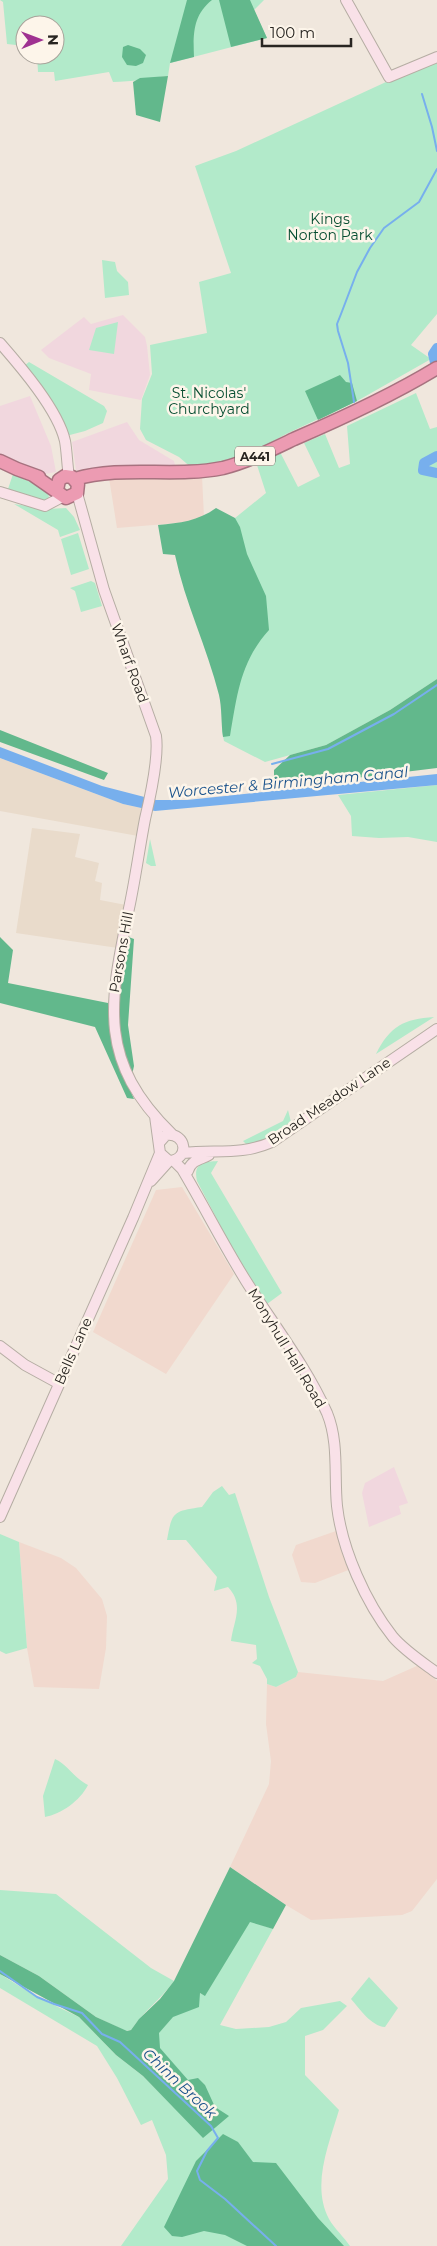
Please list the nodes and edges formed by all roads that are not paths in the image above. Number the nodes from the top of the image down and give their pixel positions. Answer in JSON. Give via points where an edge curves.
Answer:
{"nodes":[{"id":1,"x":346,"y":0,"type":"edge"},
{"id":2,"x":437,"y":57,"type":"edge"},
{"id":3,"x":0,"y":343,"type":"edge"},
{"id":4,"x":435,"y":369,"type":"edge"},
{"id":5,"x":0,"y":461,"type":"edge"},
{"id":6,"x":68,"y":488,"type":"junction"},
{"id":7,"x":0,"y":492,"type":"edge"},
{"id":8,"x":148,"y":811,"type":"joint"},
{"id":9,"x":437,"y":1029,"type":"edge"},
{"id":10,"x":154,"y":1115,"type":"junction"},
{"id":11,"x":172,"y":1134,"type":"junction"},
{"id":12,"x":182,"y":1140,"type":"junction"},
{"id":13,"x":159,"y":1148,"type":"junction"},
{"id":14,"x":213,"y":1152,"type":"junction"},
{"id":15,"x":177,"y":1157,"type":"junction"},
{"id":16,"x":188,"y":1171,"type":"junction"},
{"id":17,"x":191,"y":1183,"type":"junction"},
{"id":18,"x":147,"y":1185,"type":"junction"},
{"id":19,"x":0,"y":1346,"type":"edge"},
{"id":20,"x":58,"y":1383,"type":"junction"},
{"id":21,"x":0,"y":1517,"type":"edge"},
{"id":22,"x":437,"y":1673,"type":"edge"}],
"edges":[{"from":1,"to":2,"type":"street","via":[[389,77]]},
{"from":3,"to":6,"type":"street","name":"Wharf Road","via":[[35,385],[61,431],[65,440]]},
{"from":4,"to":6,"type":"highway","number":"A441","via":[[366,408],[226,467],[90,475]]},
{"from":5,"to":6,"type":"highway"},
{"from":6,"to":7,"type":"street","via":[[45,506]]},
{"from":6,"to":8,"type":"street","name":"Wharf Road","via":[[82,518],[156,736]]},
{"from":8,"to":10,"type":"street","name":"Parsons Hill","via":[[113,1003],[119,1053],[132,1083]]},
{"from":9,"to":14,"type":"street","name":"Broad Meadow Lane","via":[[272,1142],[240,1152]]},
{"from":10,"to":11,"type":"street","name":"Parsons Hill"},
{"from":10,"to":13,"type":"street","name":"Parsons Hill"},
{"from":11,"to":12,"type":"street","name":"Parsons Hill"},
{"from":11,"to":13,"type":"street","via":[[166,1136]]},
{"from":12,"to":14,"type":"street","name":"Broad Meadow Lane"},
{"from":12,"to":15,"type":"street","via":[[184,1147]]},
{"from":13,"to":15,"type":"street"},
{"from":13,"to":18,"type":"street","name":"Bells Lane"},
{"from":14,"to":15,"type":"street","name":"Broad Meadow Lane"},
{"from":14,"to":16,"type":"street","name":"Broad Meadow Lane","via":[[196,1160]]},
{"from":15,"to":16,"type":"street","name":"Monyhull Hall Road"},
{"from":15,"to":17,"type":"street","name":"Monyhull Hall Road"},
{"from":15,"to":18,"type":"street","name":"Bells Lane"},
{"from":16,"to":17,"type":"street","name":"Monyhull Hall Road"},
{"from":17,"to":22,"type":"street","name":"Monyhull Hall Road","via":[[206,1214],[327,1413],[334,1434],[341,1527],[348,1554],[364,1588],[394,1638]]},
{"from":18,"to":20,"type":"street","name":"Bells Lane"},
{"from":19,"to":20,"type":"street","via":[[13,1358]]},
{"from":20,"to":21,"type":"street","name":"Bells Lane"}]}
